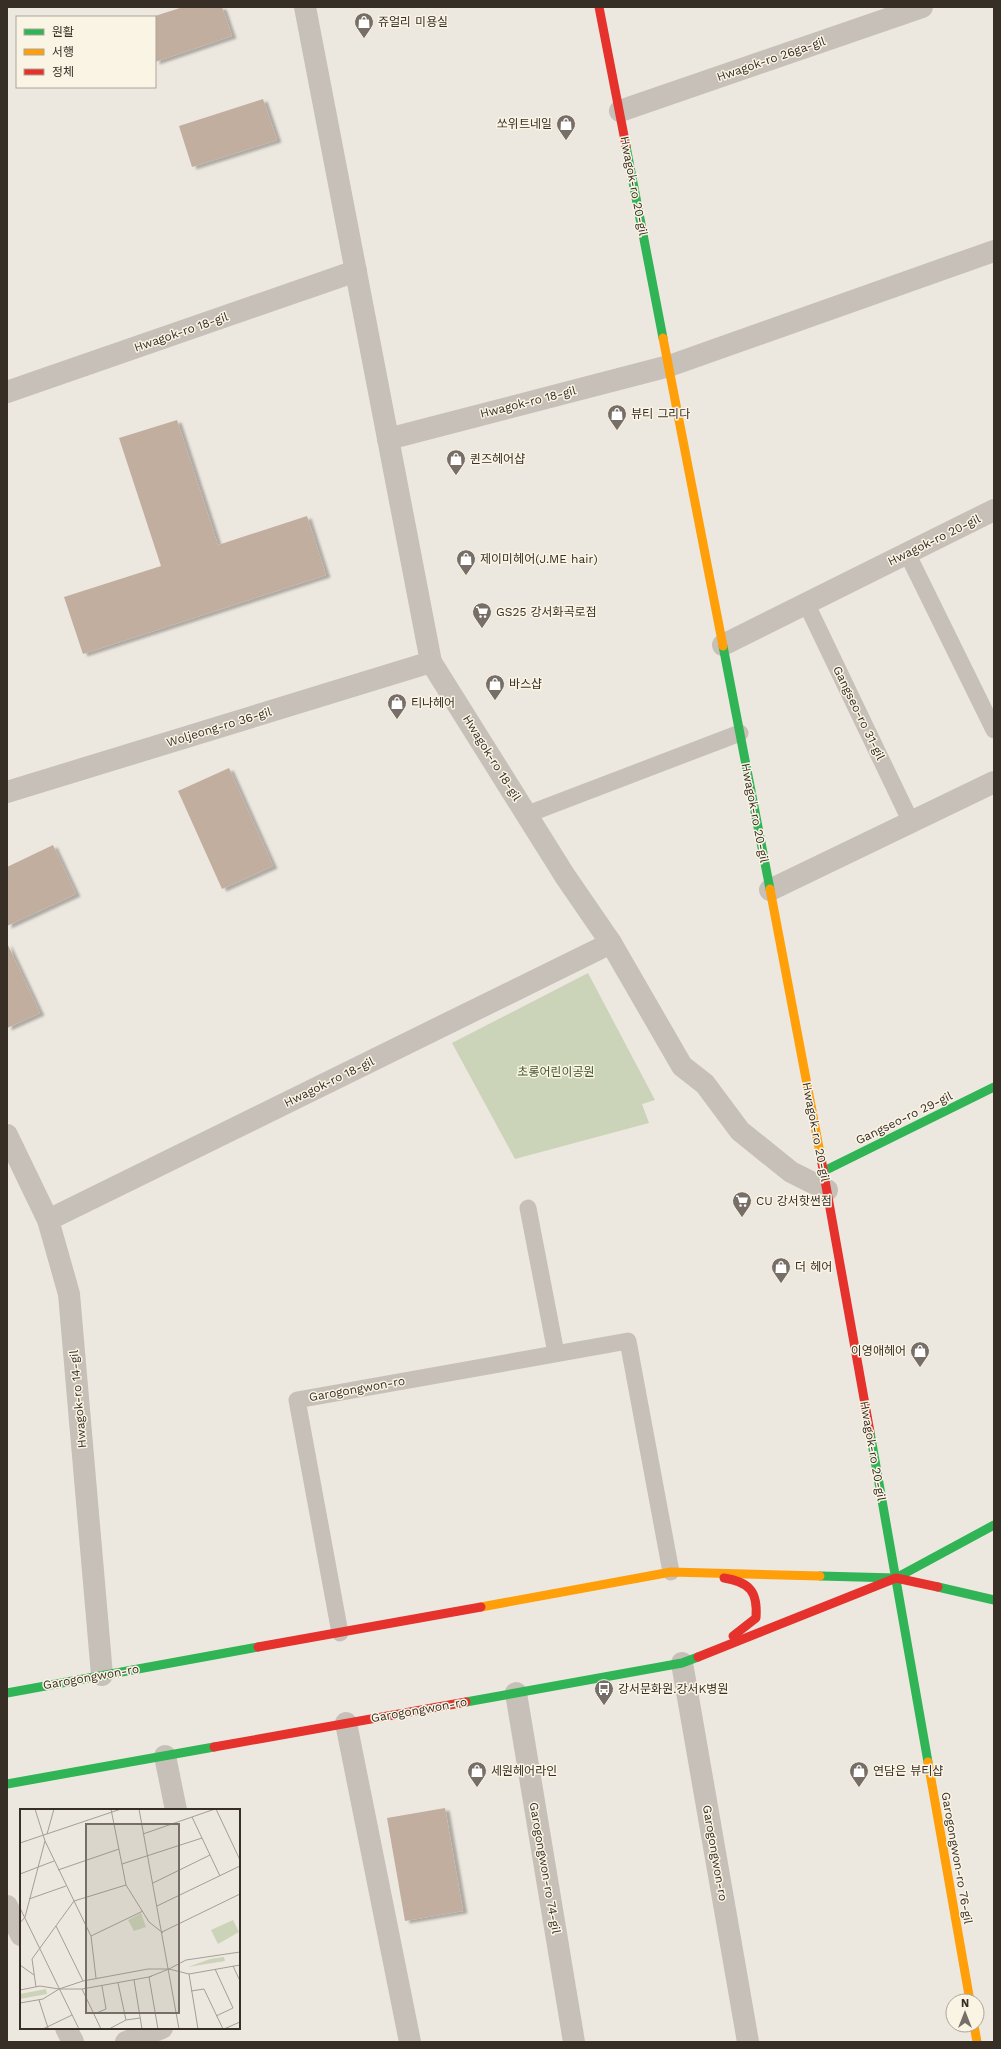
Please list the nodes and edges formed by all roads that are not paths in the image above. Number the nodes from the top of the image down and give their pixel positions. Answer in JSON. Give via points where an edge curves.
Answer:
{"nodes":[{"id":1,"x":305,"y":7,"type":"edge"},
{"id":2,"x":599,"y":7,"type":"edge"},
{"id":3,"x":922,"y":7,"type":"edge"},
{"id":4,"x":620,"y":110,"type":"junction"},
{"id":5,"x":994,"y":251,"type":"edge"},
{"id":6,"x":356,"y":271,"type":"junction"},
{"id":7,"x":669,"y":366,"type":"junction"},
{"id":8,"x":7,"y":392,"type":"edge"},
{"id":9,"x":388,"y":439,"type":"junction"},
{"id":10,"x":994,"y":510,"type":"edge"},
{"id":11,"x":908,"y":553,"type":"junction"},
{"id":12,"x":806,"y":604,"type":"junction"},
{"id":13,"x":723,"y":645,"type":"junction"},
{"id":14,"x":432,"y":662,"type":"junction"},
{"id":15,"x":994,"y":730,"type":"edge"},
{"id":16,"x":740,"y":733,"type":"junction"},
{"id":17,"x":994,"y":782,"type":"edge"},
{"id":18,"x":7,"y":792,"type":"edge"},
{"id":19,"x":528,"y":814,"type":"junction"},
{"id":20,"x":911,"y":822,"type":"junction"},
{"id":21,"x":770,"y":890,"type":"junction"},
{"id":22,"x":611,"y":943,"type":"junction"},
{"id":23,"x":994,"y":1087,"type":"edge"},
{"id":24,"x":7,"y":1135,"type":"edge"},
{"id":25,"x":14,"y":1166,"type":"edge"},
{"id":26,"x":826,"y":1180,"type":"junction"},
{"id":27,"x":528,"y":1208,"type":"dead end"},
{"id":28,"x":48,"y":1220,"type":"junction"},
{"id":29,"x":556,"y":1353,"type":"junction"},
{"id":30,"x":994,"y":1525,"type":"edge"},
{"id":31,"x":671,"y":1572,"type":"junction"},
{"id":32,"x":896,"y":1578,"type":"junction"},
{"id":33,"x":994,"y":1600,"type":"edge"},
{"id":34,"x":340,"y":1633,"type":"junction"},
{"id":35,"x":682,"y":1664,"type":"junction"},
{"id":36,"x":102,"y":1675,"type":"junction"},
{"id":37,"x":7,"y":1693,"type":"edge"},
{"id":38,"x":516,"y":1693,"type":"junction"},
{"id":39,"x":346,"y":1723,"type":"junction"},
{"id":40,"x":165,"y":1756,"type":"junction"},
{"id":41,"x":7,"y":1784,"type":"edge"},
{"id":42,"x":176,"y":1809,"type":"edge"},
{"id":43,"x":7,"y":1906,"type":"edge"},
{"id":44,"x":20,"y":1933,"type":"edge"},
{"id":45,"x":969,"y":1993,"type":"edge"},
{"id":46,"x":66,"y":2029,"type":"edge"},
{"id":47,"x":159,"y":2029,"type":"edge"},
{"id":48,"x":73,"y":2042,"type":"edge"},
{"id":49,"x":126,"y":2042,"type":"edge"},
{"id":50,"x":410,"y":2042,"type":"edge"},
{"id":51,"x":574,"y":2042,"type":"edge"},
{"id":52,"x":748,"y":2042,"type":"edge"}],
"edges":[{"from":1,"to":6,"type":"street","name":"Hwagok-ro 18-gil"},
{"from":2,"to":4,"type":"street","name":"Hwagok-ro 20-gil"},
{"from":3,"to":4,"type":"street","name":"Hwagok-ro 26ga-gil"},
{"from":4,"to":7,"type":"street","name":"Hwagok-ro 20-gil"},
{"from":5,"to":7,"type":"street"},
{"from":6,"to":8,"type":"street","name":"Hwagok-ro 18-gil"},
{"from":6,"to":9,"type":"street","name":"Hwagok-ro 18-gil"},
{"from":7,"to":9,"type":"street","name":"Hwagok-ro 18-gil"},
{"from":7,"to":13,"type":"street","name":"Hwagok-ro 20-gil"},
{"from":9,"to":14,"type":"street","name":"Hwagok-ro 18-gil"},
{"from":10,"to":11,"type":"street","name":"Hwagok-ro 20-gil"},
{"from":11,"to":12,"type":"street","name":"Hwagok-ro 20-gil"},
{"from":11,"to":15,"type":"lane"},
{"from":12,"to":13,"type":"street","name":"Hwagok-ro 20-gil"},
{"from":12,"to":20,"type":"lane","name":"Gangseo-ro 31-gil"},
{"from":13,"to":16,"type":"street","name":"Hwagok-ro 20-gil"},
{"from":14,"to":18,"type":"street","name":"Woljeong-ro 36-gil"},
{"from":14,"to":19,"type":"street","name":"Hwagok-ro 18-gil"},
{"from":16,"to":19,"type":"lane"},
{"from":16,"to":21,"type":"street","name":"Hwagok-ro 20-gil"},
{"from":17,"to":20,"type":"street"},
{"from":19,"to":22,"type":"street","name":"Hwagok-ro 18-gil","via":[[565,876]]},
{"from":20,"to":21,"type":"street"},
{"from":21,"to":26,"type":"street","name":"Hwagok-ro 20-gil"},
{"from":22,"to":26,"type":"street","name":"Hwagok-ro 18-gil","via":[[682,1066],[705,1084],[740,1131],[791,1172]]},
{"from":22,"to":28,"type":"street","name":"Hwagok-ro 18-gil"},
{"from":23,"to":26,"type":"street","name":"Gangseo-ro 29-gil"},
{"from":24,"to":25,"type":"street","name":"Hwagok-ro 14-gil"},
{"from":25,"to":28,"type":"street","name":"Hwagok-ro 14-gil"},
{"from":26,"to":32,"type":"street","name":"Hwagok-ro 20-gil"},
{"from":27,"to":29,"type":"lane"},
{"from":28,"to":36,"type":"street","name":"Hwagok-ro 14-gil","via":[[69,1294]]},
{"from":29,"to":31,"type":"lane","name":"Garogongwon-ro","via":[[628,1340]]},
{"from":29,"to":34,"type":"lane","name":"Garogongwon-ro","via":[[297,1400]]},
{"from":30,"to":32,"type":"street","name":"Garogongwon-ro"},
{"from":31,"to":32,"type":"street","name":"Garogongwon-ro"},
{"from":31,"to":34,"type":"street","name":"Garogongwon-ro"},
{"from":31,"to":35,"type":"street","via":[[728,1579],[747,1585],[758,1604],[756,1618],[740,1632]]},
{"from":32,"to":33,"type":"street","name":"Garogongwon-ro"},
{"from":32,"to":35,"type":"street","name":"Garogongwon-ro"},
{"from":32,"to":45,"type":"street","name":"Garogongwon-ro 76-gil"},
{"from":34,"to":36,"type":"street","name":"Garogongwon-ro"},
{"from":35,"to":38,"type":"street","name":"Garogongwon-ro"},
{"from":35,"to":52,"type":"street","name":"Garogongwon-ro"},
{"from":36,"to":37,"type":"street","name":"Garogongwon-ro"},
{"from":38,"to":39,"type":"street","name":"Garogongwon-ro"},
{"from":38,"to":51,"type":"street","name":"Garogongwon-ro 74-gil"},
{"from":39,"to":40,"type":"street","name":"Garogongwon-ro"},
{"from":39,"to":50,"type":"street"},
{"from":40,"to":41,"type":"street","name":"Garogongwon-ro"},
{"from":40,"to":42,"type":"street"},
{"from":43,"to":44,"type":"street"},
{"from":46,"to":48,"type":"street"},
{"from":47,"to":49,"type":"street"}]}
